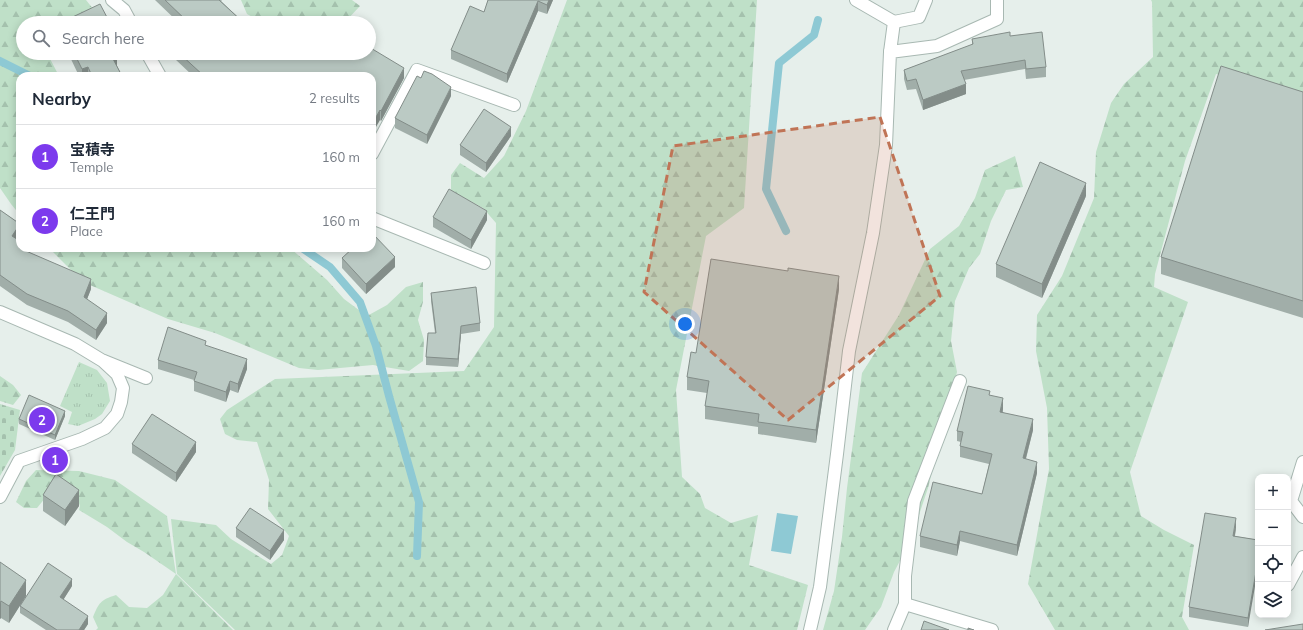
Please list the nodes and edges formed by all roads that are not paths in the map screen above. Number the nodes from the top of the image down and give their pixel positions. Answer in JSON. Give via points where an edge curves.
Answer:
{"nodes":[{"id":1,"x":112,"y":0,"type":"edge"},
{"id":2,"x":856,"y":0,"type":"edge"},
{"id":3,"x":926,"y":0,"type":"edge"},
{"id":4,"x":997,"y":0,"type":"edge"},
{"id":5,"x":127,"y":16,"type":"edge"},
{"id":6,"x":894,"y":22,"type":"junction"},
{"id":7,"x":890,"y":52,"type":"junction"},
{"id":8,"x":151,"y":60,"type":"edge"},
{"id":9,"x":158,"y":72,"type":"edge"},
{"id":10,"x":514,"y":105,"type":"dead end"},
{"id":11,"x":376,"y":147,"type":"edge"},
{"id":12,"x":376,"y":220,"type":"edge"},
{"id":13,"x":484,"y":263,"type":"dead end"},
{"id":14,"x":0,"y":312,"type":"edge"},
{"id":15,"x":103,"y":361,"type":"junction"},
{"id":16,"x":146,"y":378,"type":"dead end"},
{"id":17,"x":960,"y":381,"type":"dead end"},
{"id":18,"x":1303,"y":462,"type":"edge"},
{"id":19,"x":0,"y":497,"type":"edge"},
{"id":20,"x":1303,"y":517,"type":"edge"},
{"id":21,"x":1303,"y":557,"type":"edge"},
{"id":22,"x":1290,"y":582,"type":"edge"},
{"id":23,"x":905,"y":604,"type":"junction"},
{"id":24,"x":810,"y":630,"type":"edge"},
{"id":25,"x":894,"y":630,"type":"edge"},
{"id":26,"x":992,"y":630,"type":"edge"}],
"edges":[{"from":1,"to":5,"type":"street"},
{"from":2,"to":6,"type":"street"},
{"from":3,"to":6,"type":"street","via":[[919,17]]},
{"from":4,"to":7,"type":"street","via":[[997,19],[937,46]]},
{"from":6,"to":7,"type":"street"},
{"from":7,"to":24,"type":"street","via":[[886,145],[873,233],[849,351],[821,579]]},
{"from":8,"to":9,"type":"street"},
{"from":10,"to":11,"type":"street","via":[[418,70]]},
{"from":12,"to":13,"type":"street"},
{"from":14,"to":15,"type":"street","via":[[75,344]]},
{"from":15,"to":16,"type":"street"},
{"from":15,"to":19,"type":"street","via":[[118,374],[123,388],[117,414],[105,428],[82,439],[19,461]]},
{"from":17,"to":23,"type":"street","via":[[914,501],[905,576]]},
{"from":18,"to":20,"type":"street","via":[[1291,501]]},
{"from":21,"to":22,"type":"street"},
{"from":23,"to":25,"type":"street"},
{"from":23,"to":26,"type":"street"}]}
